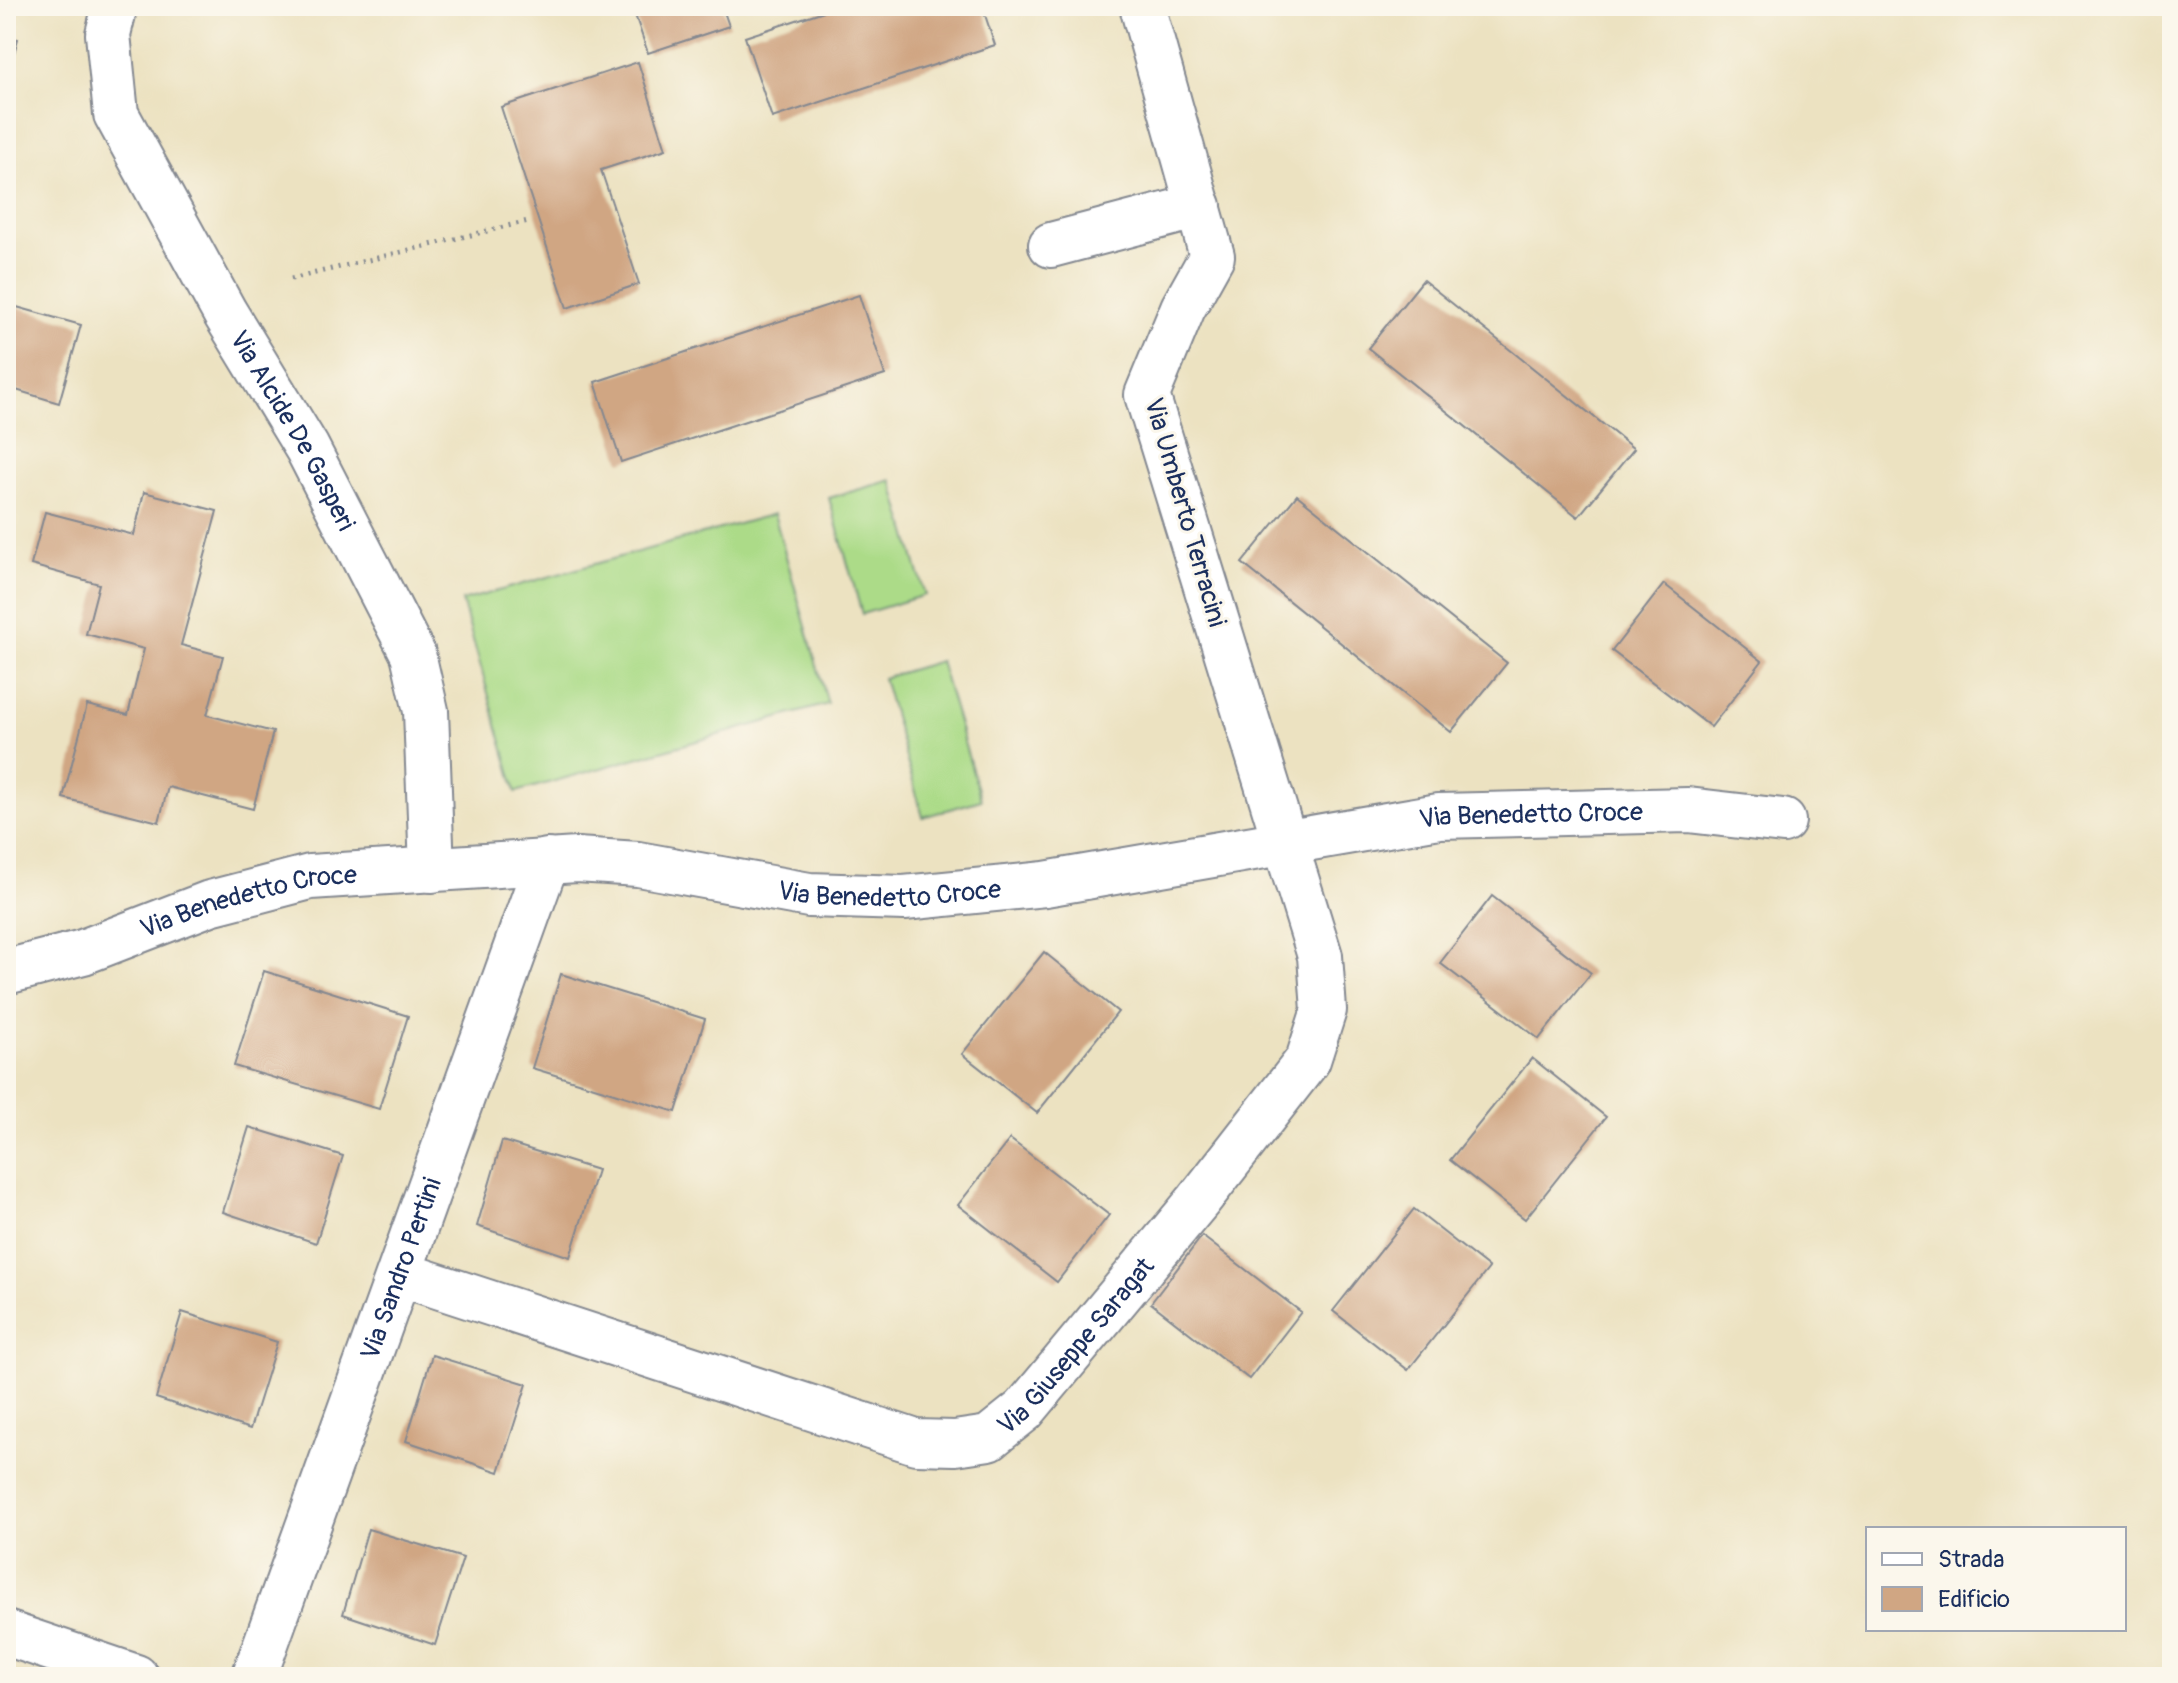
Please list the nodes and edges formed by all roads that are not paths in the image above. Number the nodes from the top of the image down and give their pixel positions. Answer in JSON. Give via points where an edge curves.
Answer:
{"nodes":[{"id":1,"x":115,"y":6,"type":"edge"},
{"id":2,"x":1142,"y":6,"type":"edge"},
{"id":3,"x":1199,"y":206,"type":"junction"},
{"id":4,"x":1051,"y":245,"type":"dead end"},
{"id":5,"x":1783,"y":821,"type":"dead end"},
{"id":6,"x":1287,"y":840,"type":"junction"},
{"id":7,"x":547,"y":861,"type":"junction"},
{"id":8,"x":432,"y":870,"type":"junction"},
{"id":9,"x":6,"y":972,"type":"edge"},
{"id":10,"x":401,"y":1274,"type":"junction"},
{"id":11,"x":6,"y":1633,"type":"edge"},
{"id":12,"x":136,"y":1677,"type":"edge"},
{"id":13,"x":254,"y":1677,"type":"edge"}],
"edges":[{"from":1,"to":8,"type":"street","name":"Via Alcide De Gasperi","via":[[108,34],[116,114],[225,313],[307,448],[413,654],[426,711]]},
{"from":2,"to":3,"type":"street","name":"Via Umberto Terracini"},
{"from":3,"to":4,"type":"street"},
{"from":3,"to":6,"type":"street","name":"Via Umberto Terracini","via":[[1212,256],[1183,308],[1147,395]]},
{"from":5,"to":6,"type":"street","name":"Via Benedetto Croce","via":[[1688,810],[1439,816]]},
{"from":6,"to":7,"type":"street","name":"Via Benedetto Croce","via":[[1045,884],[904,898],[809,895],[638,864]]},
{"from":6,"to":10,"type":"street","name":"Via Giuseppe Saragat","via":[[1324,985],[1324,1010],[1308,1060],[1024,1410],[989,1438],[916,1442]]},
{"from":7,"to":8,"type":"street","name":"Via Benedetto Croce"},
{"from":7,"to":10,"type":"street","name":"Via Sandro Pertini"},
{"from":8,"to":9,"type":"street","name":"Via Benedetto Croce","via":[[310,877],[210,903],[83,952]]},
{"from":10,"to":13,"type":"street","name":"Via Sandro Pertini"},
{"from":11,"to":12,"type":"street"}]}
